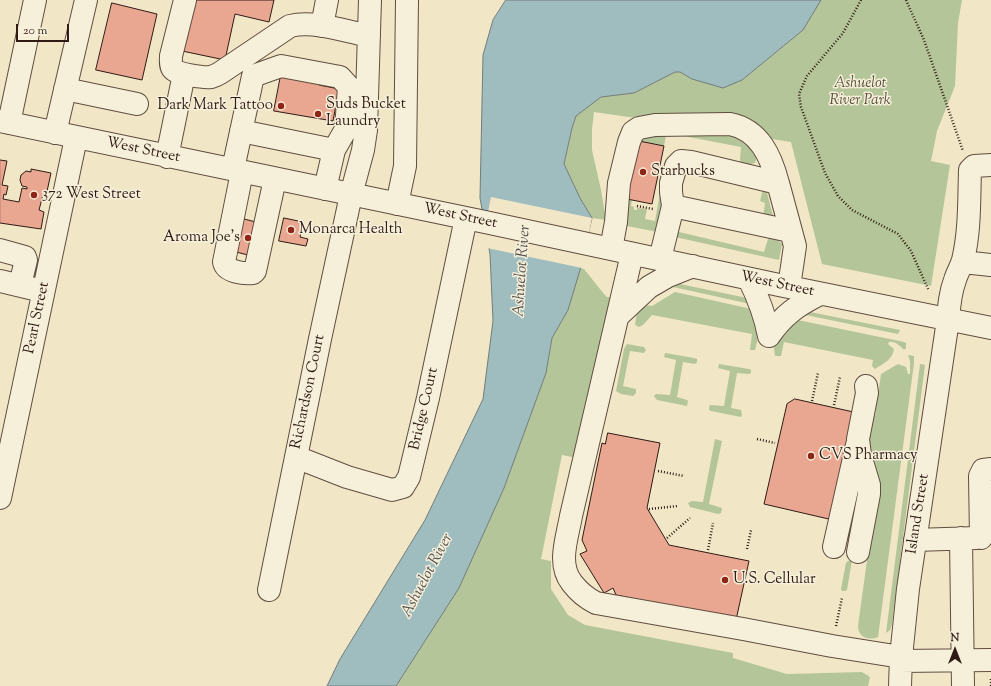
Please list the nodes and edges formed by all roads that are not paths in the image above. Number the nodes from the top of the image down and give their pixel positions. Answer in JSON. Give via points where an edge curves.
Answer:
{"nodes":[{"id":1,"x":35,"y":0,"type":"edge"},
{"id":2,"x":86,"y":0,"type":"edge"},
{"id":3,"x":185,"y":0,"type":"edge"},
{"id":4,"x":327,"y":0,"type":"edge"},
{"id":5,"x":370,"y":0,"type":"edge"},
{"id":6,"x":407,"y":0,"type":"edge"},
{"id":7,"x":322,"y":26,"type":"junction"},
{"id":8,"x":369,"y":36,"type":"junction"},
{"id":9,"x":184,"y":74,"type":"junction"},
{"id":10,"x":65,"y":89,"type":"junction"},
{"id":11,"x":137,"y":104,"type":"dead end"},
{"id":12,"x":4,"y":122,"type":"edge"},
{"id":13,"x":241,"y":131,"type":"junction"},
{"id":14,"x":65,"y":135,"type":"junction"},
{"id":15,"x":334,"y":150,"type":"junction"},
{"id":16,"x":167,"y":157,"type":"junction"},
{"id":17,"x":991,"y":165,"type":"edge"},
{"id":18,"x":238,"y":170,"type":"junction"},
{"id":19,"x":275,"y":179,"type":"junction"},
{"id":20,"x":778,"y":183,"type":"junction"},
{"id":21,"x":325,"y":189,"type":"junction"},
{"id":22,"x":351,"y":195,"type":"junction"},
{"id":23,"x":397,"y":204,"type":"junction"},
{"id":24,"x":673,"y":206,"type":"junction"},
{"id":25,"x":235,"y":208,"type":"junction"},
{"id":26,"x":475,"y":220,"type":"junction"},
{"id":27,"x":266,"y":223,"type":"junction"},
{"id":28,"x":790,"y":231,"type":"junction"},
{"id":29,"x":611,"y":249,"type":"junction"},
{"id":30,"x":0,"y":250,"type":"edge"},
{"id":31,"x":632,"y":254,"type":"junction"},
{"id":32,"x":660,"y":259,"type":"junction"},
{"id":33,"x":963,"y":262,"type":"junction"},
{"id":34,"x":991,"y":265,"type":"edge"},
{"id":35,"x":693,"y":266,"type":"junction"},
{"id":36,"x":749,"y":279,"type":"junction"},
{"id":37,"x":10,"y":283,"type":"edge"},
{"id":38,"x":789,"y":288,"type":"junction"},
{"id":39,"x":44,"y":291,"type":"junction"},
{"id":40,"x":820,"y":294,"type":"junction"},
{"id":41,"x":618,"y":316,"type":"junction"},
{"id":42,"x":948,"y":320,"type":"junction"},
{"id":43,"x":991,"y":328,"type":"edge"},
{"id":44,"x":866,"y":386,"type":"dead end"},
{"id":45,"x":858,"y":439,"type":"junction"},
{"id":46,"x":296,"y":457,"type":"junction"},
{"id":47,"x":991,"y":470,"type":"edge"},
{"id":48,"x":0,"y":498,"type":"edge"},
{"id":49,"x":978,"y":538,"type":"edge"},
{"id":50,"x":915,"y":540,"type":"junction"},
{"id":51,"x":269,"y":590,"type":"dead end"},
{"id":52,"x":900,"y":659,"type":"junction"},
{"id":53,"x":963,"y":660,"type":"junction"},
{"id":54,"x":991,"y":660,"type":"edge"},
{"id":55,"x":900,"y":686,"type":"edge"},
{"id":56,"x":963,"y":686,"type":"edge"}],
"edges":[{"from":1,"to":12,"type":"street"},
{"from":2,"to":10,"type":"street","name":"Pearl Street"},
{"from":3,"to":9,"type":"street","via":[[171,56],[172,68]]},
{"from":4,"to":7,"type":"street"},
{"from":5,"to":8,"type":"street","name":"Richardson Court"},
{"from":6,"to":23,"type":"street","via":[[405,166]]},
{"from":7,"to":8,"type":"street"},
{"from":7,"to":9,"type":"street","via":[[290,26],[212,77]]},
{"from":8,"to":22,"type":"street","name":"Richardson Court","via":[[366,130]]},
{"from":9,"to":16,"type":"street"},
{"from":10,"to":11,"type":"street"},
{"from":10,"to":14,"type":"street","name":"Pearl Street"},
{"from":12,"to":14,"type":"street","name":"West Street"},
{"from":13,"to":15,"type":"street"},
{"from":13,"to":15,"type":"street","via":[[253,76],[281,66],[340,77],[349,87],[346,129]]},
{"from":13,"to":18,"type":"street"},
{"from":14,"to":16,"type":"street","name":"West Street"},
{"from":14,"to":39,"type":"street","name":"Pearl Street"},
{"from":15,"to":21,"type":"street"},
{"from":16,"to":18,"type":"street","name":"West Street"},
{"from":17,"to":33,"type":"street","name":"Island Street","via":[[974,166],[970,170]]},
{"from":18,"to":19,"type":"street","name":"West Street"},
{"from":18,"to":25,"type":"street"},
{"from":19,"to":21,"type":"street","name":"West Street"},
{"from":19,"to":27,"type":"street"},
{"from":20,"to":24,"type":"street","via":[[681,161],[676,166],[671,183]]},
{"from":20,"to":28,"type":"street"},
{"from":20,"to":29,"type":"street","via":[[767,152],[758,140],[739,126],[655,125],[639,128],[633,132],[624,163]]},
{"from":21,"to":22,"type":"street","name":"West Street"},
{"from":22,"to":23,"type":"street","name":"West Street"},
{"from":22,"to":46,"type":"street","name":"Richardson Court"},
{"from":23,"to":26,"type":"street","name":"West Street"},
{"from":24,"to":28,"type":"street"},
{"from":24,"to":32,"type":"street"},
{"from":25,"to":27,"type":"street","via":[[262,215]]},
{"from":25,"to":27,"type":"street","via":[[224,262],[229,269],[250,273],[255,271]]},
{"from":26,"to":29,"type":"street","name":"West Street"},
{"from":26,"to":46,"type":"street","name":"Bridge Court","via":[[409,477],[403,487],[392,490],[375,486]]},
{"from":28,"to":38,"type":"street","via":[[795,252]]},
{"from":29,"to":31,"type":"street","name":"West Street"},
{"from":30,"to":37,"type":"street","via":[[25,257],[26,260]]},
{"from":31,"to":32,"type":"street","name":"West Street"},
{"from":31,"to":41,"type":"street"},
{"from":32,"to":35,"type":"street","name":"West Street"},
{"from":33,"to":34,"type":"street"},
{"from":33,"to":42,"type":"street","name":"Island Street","via":[[950,296]]},
{"from":35,"to":36,"type":"street","name":"West Street"},
{"from":35,"to":41,"type":"street","via":[[649,287]]},
{"from":36,"to":38,"type":"street","name":"West Street"},
{"from":36,"to":40,"type":"street","via":[[765,316],[769,336],[792,309]]},
{"from":37,"to":39,"type":"street"},
{"from":38,"to":40,"type":"street","name":"West Street"},
{"from":39,"to":48,"type":"street","name":"Pearl Street"},
{"from":40,"to":42,"type":"street","name":"West Street"},
{"from":41,"to":52,"type":"street","via":[[563,556],[563,566],[568,579],[581,594],[596,602]]},
{"from":42,"to":43,"type":"street","name":"West Street"},
{"from":42,"to":50,"type":"street","name":"Island Street"},
{"from":44,"to":45,"type":"street","via":[[867,393]]},
{"from":45,"to":45,"type":"street","via":[[846,549],[869,494]]},
{"from":46,"to":51,"type":"street","name":"Richardson Court"},
{"from":47,"to":49,"type":"street","via":[[983,470],[980,476]]},
{"from":49,"to":50,"type":"street"},
{"from":49,"to":53,"type":"street"},
{"from":50,"to":52,"type":"street","name":"Island Street"},
{"from":52,"to":53,"type":"street"},
{"from":52,"to":55,"type":"street","name":"Island Street"},
{"from":53,"to":54,"type":"street"},
{"from":53,"to":56,"type":"street"}]}
